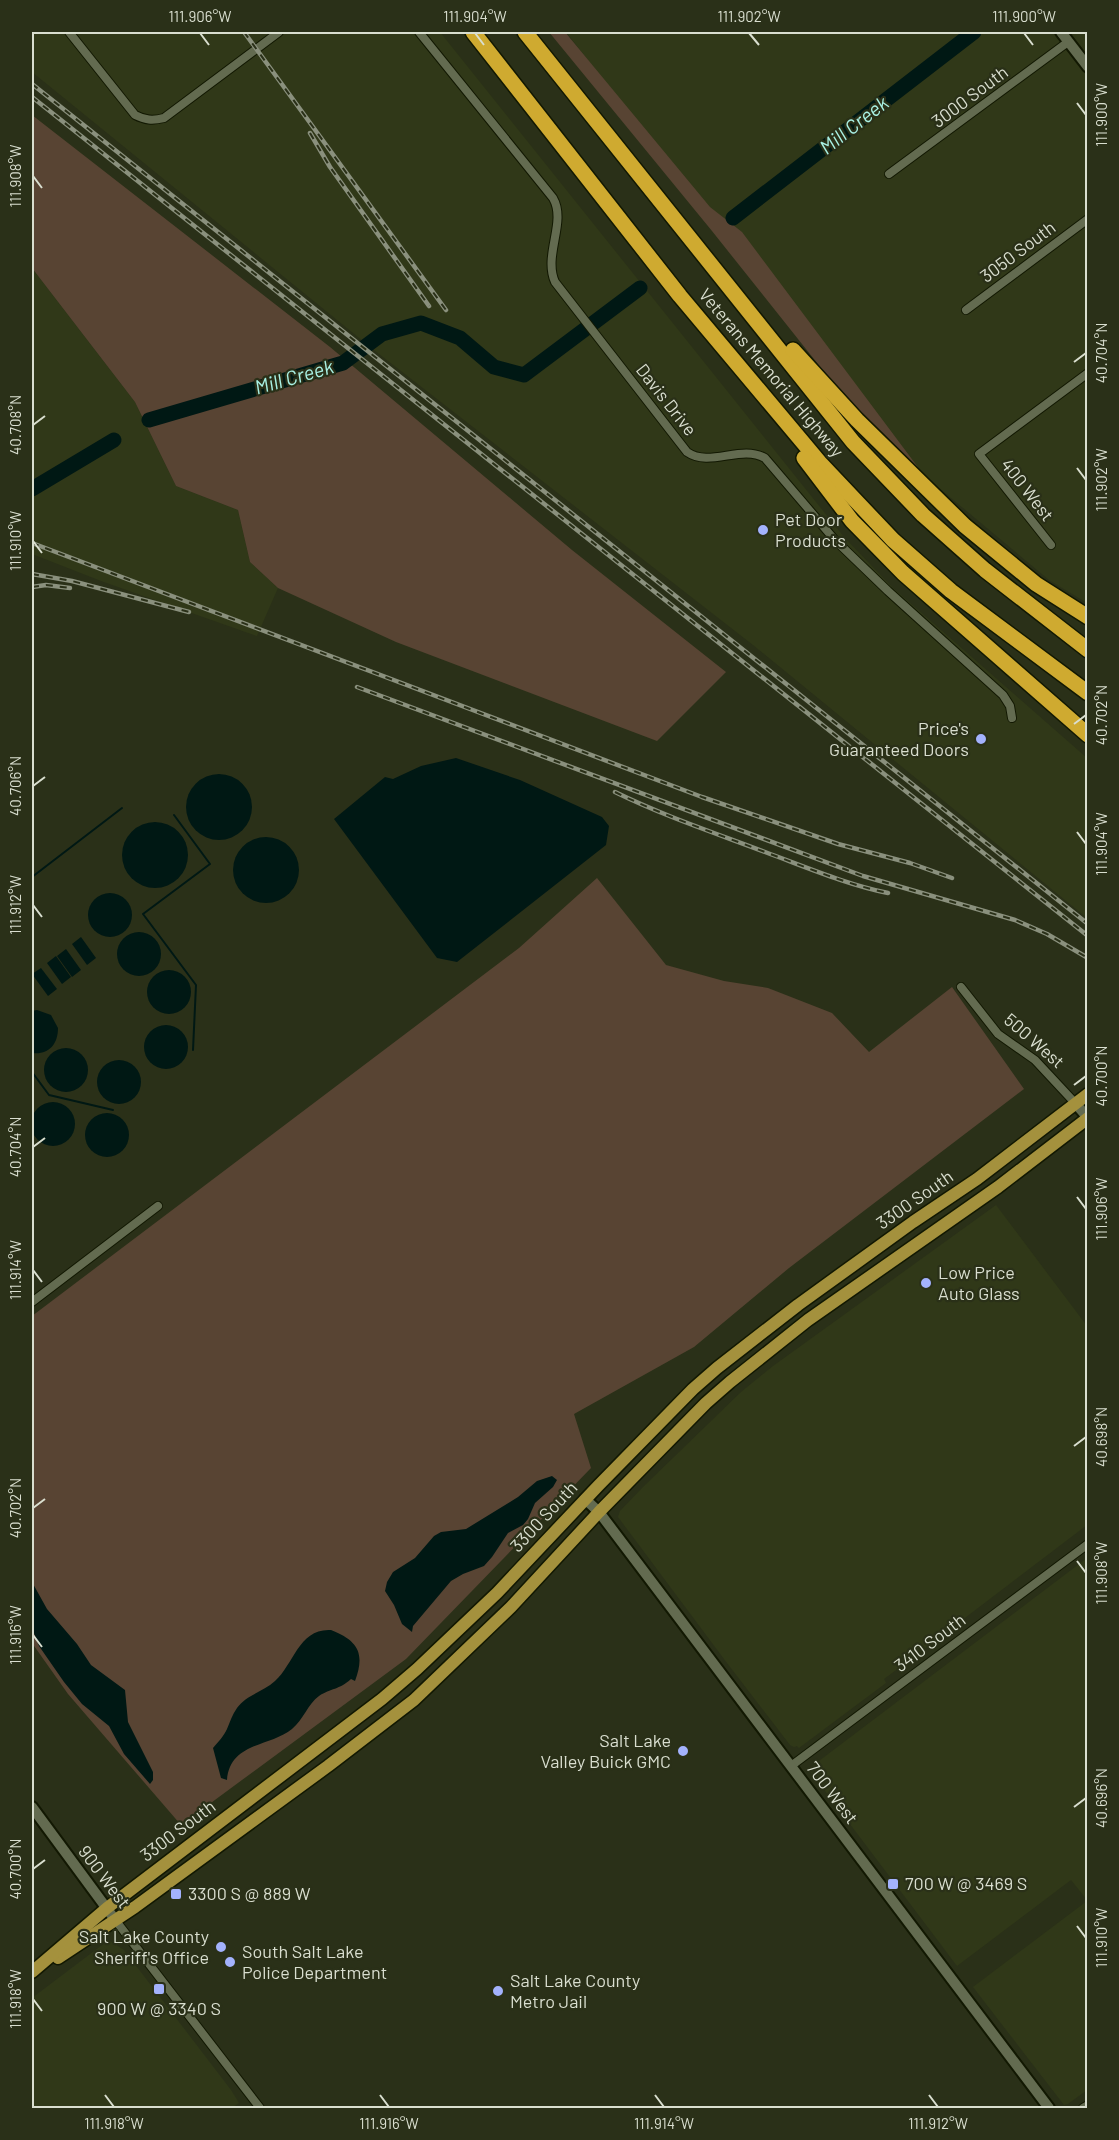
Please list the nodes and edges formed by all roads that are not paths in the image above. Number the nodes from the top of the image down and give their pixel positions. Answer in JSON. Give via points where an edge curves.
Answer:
{"nodes":[{"id":1,"x":69,"y":32,"type":"edge"},
{"id":2,"x":279,"y":32,"type":"edge"},
{"id":3,"x":419,"y":32,"type":"edge"},
{"id":4,"x":473,"y":32,"type":"edge"},
{"id":5,"x":525,"y":32,"type":"edge"},
{"id":6,"x":1061,"y":32,"type":"edge"},
{"id":7,"x":1068,"y":42,"type":"junction"},
{"id":8,"x":1088,"y":67,"type":"edge"},
{"id":9,"x":889,"y":174,"type":"dead end"},
{"id":10,"x":1088,"y":219,"type":"edge"},
{"id":11,"x":714,"y":266,"type":"junction"},
{"id":12,"x":680,"y":296,"type":"junction"},
{"id":13,"x":966,"y":310,"type":"dead end"},
{"id":14,"x":1088,"y":373,"type":"edge"},
{"id":15,"x":1051,"y":545,"type":"dead end"},
{"id":16,"x":1088,"y":617,"type":"edge"},
{"id":17,"x":1088,"y":650,"type":"edge"},
{"id":18,"x":1088,"y":693,"type":"edge"},
{"id":19,"x":1012,"y":718,"type":"dead end"},
{"id":20,"x":1088,"y":735,"type":"edge"},
{"id":21,"x":961,"y":987,"type":"dead end"},
{"id":22,"x":1088,"y":1094,"type":"edge"},
{"id":23,"x":1076,"y":1104,"type":"junction"},
{"id":24,"x":1088,"y":1118,"type":"edge"},
{"id":25,"x":158,"y":1206,"type":"dead end"},
{"id":26,"x":32,"y":1302,"type":"edge"},
{"id":27,"x":585,"y":1499,"type":"junction"},
{"id":28,"x":599,"y":1512,"type":"junction"},
{"id":29,"x":1088,"y":1544,"type":"edge"},
{"id":30,"x":791,"y":1766,"type":"junction"},
{"id":31,"x":32,"y":1807,"type":"edge"},
{"id":32,"x":107,"y":1908,"type":"junction"},
{"id":33,"x":116,"y":1921,"type":"junction"},
{"id":34,"x":32,"y":1973,"type":"edge"},
{"id":35,"x":1088,"y":2105,"type":"edge"},
{"id":36,"x":260,"y":2109,"type":"edge"},
{"id":37,"x":1049,"y":2109,"type":"edge"},
{"id":38,"x":1083,"y":2109,"type":"edge"}],
"edges":[{"from":1,"to":2,"type":"street","via":[[135,115],[144,120],[164,118]]},
{"from":3,"to":19,"type":"street","name":"Davis Drive","via":[[556,204],[551,260],[555,282],[687,452],[700,458],[748,453],[765,458],[834,538],[1003,695]]},
{"from":4,"to":12,"type":"highway","name":"Veterans Memorial Highway"},
{"from":5,"to":11,"type":"highway","name":"Veterans Memorial Highway"},
{"from":6,"to":7,"type":"street"},
{"from":7,"to":8,"type":"street"},
{"from":7,"to":9,"type":"street","name":"3000 South"},
{"from":10,"to":13,"type":"street","name":"3050 South"},
{"from":11,"to":16,"type":"highway","via":[[857,420],[965,526],[1036,584]]},
{"from":11,"to":17,"type":"highway","name":"Veterans Memorial Highway","via":[[854,442],[923,515],[985,570]]},
{"from":12,"to":18,"type":"highway","name":"Veterans Memorial Highway","via":[[821,464],[893,540],[951,591]]},
{"from":12,"to":20,"type":"highway","via":[[852,521],[903,573]]},
{"from":14,"to":15,"type":"street","name":"400 West","via":[[979,454]]},
{"from":21,"to":23,"type":"street","name":"500 West","via":[[998,1034],[1035,1060]]},
{"from":22,"to":23,"type":"main road","name":"3300 South"},
{"from":23,"to":24,"type":"street","name":"500 West"},
{"from":23,"to":27,"type":"main road","name":"3300 South","via":[[742,1346],[693,1389]]},
{"from":24,"to":28,"type":"main road","name":"3300 South","via":[[755,1362],[706,1403]]},
{"from":25,"to":26,"type":"street"},
{"from":27,"to":28,"type":"street","name":"700 West"},
{"from":27,"to":32,"type":"main road","name":"3300 South","via":[[498,1593],[417,1669]]},
{"from":28,"to":30,"type":"street","name":"700 West"},
{"from":28,"to":33,"type":"main road","name":"3300 South","via":[[511,1607],[414,1700]]},
{"from":29,"to":30,"type":"street","name":"3410 South"},
{"from":30,"to":37,"type":"street","name":"700 West"},
{"from":31,"to":32,"type":"street","name":"900 West"},
{"from":32,"to":33,"type":"street","name":"900 West"},
{"from":32,"to":34,"type":"main road","name":"3300 South"},
{"from":33,"to":34,"type":"main road","name":"3300 South"},
{"from":33,"to":36,"type":"street","name":"900 West"},
{"from":35,"to":38,"type":"street"}]}
